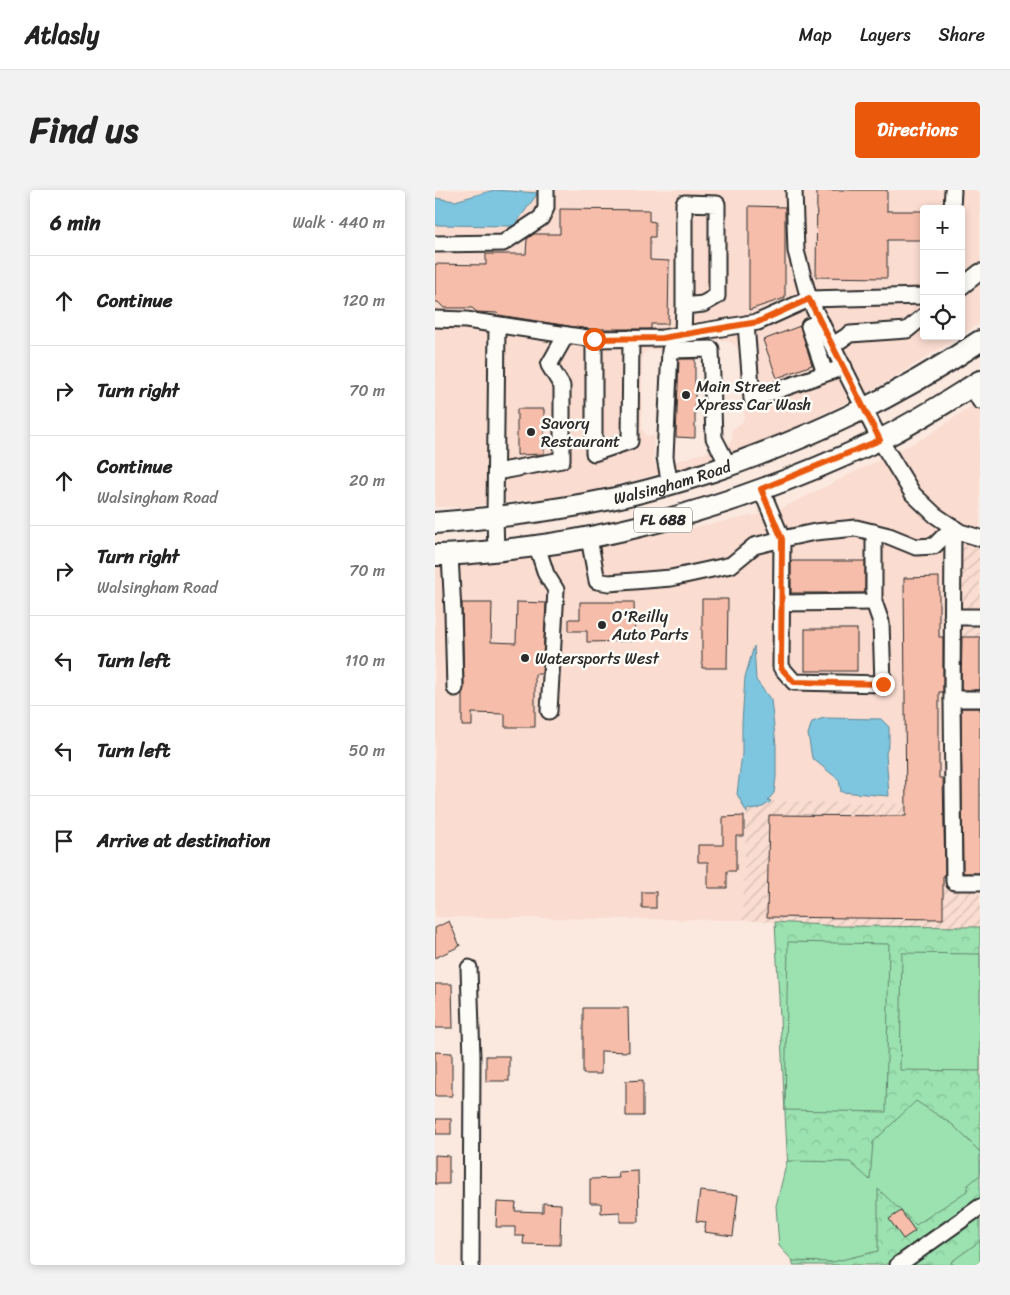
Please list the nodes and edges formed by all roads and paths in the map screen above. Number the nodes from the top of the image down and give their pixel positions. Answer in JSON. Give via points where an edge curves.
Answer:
{"nodes":[{"id":1,"x":546,"y":190,"type":"edge"},
{"id":2,"x":794,"y":190,"type":"edge"},
{"id":3,"x":953,"y":190,"type":"edge"},
{"id":4,"x":952,"y":205,"type":"edge"},
{"id":5,"x":435,"y":244,"type":"edge"},
{"id":6,"x":980,"y":272,"type":"edge"},
{"id":7,"x":965,"y":284,"type":"edge"},
{"id":8,"x":920,"y":296,"type":"edge"},
{"id":9,"x":809,"y":299,"type":"junction"},
{"id":10,"x":685,"y":306,"type":"junction"},
{"id":11,"x":435,"y":319,"type":"edge"},
{"id":12,"x":920,"y":319,"type":"edge"},
{"id":13,"x":821,"y":322,"type":"junction"},
{"id":14,"x":497,"y":324,"type":"junction"},
{"id":15,"x":747,"y":324,"type":"junction"},
{"id":16,"x":700,"y":332,"type":"junction"},
{"id":17,"x":683,"y":334,"type":"junction"},
{"id":18,"x":566,"y":335,"type":"junction"},
{"id":19,"x":631,"y":338,"type":"junction"},
{"id":20,"x":594,"y":339,"type":"junction"},
{"id":21,"x":980,"y":341,"type":"edge"},
{"id":22,"x":833,"y":345,"type":"junction"},
{"id":23,"x":702,"y":349,"type":"junction"},
{"id":24,"x":844,"y":367,"type":"junction"},
{"id":25,"x":825,"y":373,"type":"junction"},
{"id":26,"x":977,"y":389,"type":"edge"},
{"id":27,"x":866,"y":409,"type":"junction"},
{"id":28,"x":880,"y":440,"type":"junction"},
{"id":29,"x":728,"y":466,"type":"junction"},
{"id":30,"x":495,"y":472,"type":"junction"},
{"id":31,"x":670,"y":485,"type":"junction"},
{"id":32,"x":761,"y":489,"type":"junction"},
{"id":33,"x":495,"y":518,"type":"junction"},
{"id":34,"x":435,"y":523,"type":"edge"},
{"id":35,"x":953,"y":527,"type":"junction"},
{"id":36,"x":874,"y":532,"type":"junction"},
{"id":37,"x":589,"y":538,"type":"junction"},
{"id":38,"x":980,"y":538,"type":"edge"},
{"id":39,"x":782,"y":539,"type":"junction"},
{"id":40,"x":537,"y":546,"type":"junction"},
{"id":41,"x":496,"y":551,"type":"junction"},
{"id":42,"x":442,"y":555,"type":"edge"},
{"id":43,"x":874,"y":602,"type":"junction"},
{"id":44,"x":781,"y":603,"type":"junction"},
{"id":45,"x":952,"y":617,"type":"junction"},
{"id":46,"x":980,"y":617,"type":"edge"},
{"id":47,"x":455,"y":688,"type":"dead end"},
{"id":48,"x":952,"y":699,"type":"junction"},
{"id":49,"x":980,"y":699,"type":"edge"},
{"id":50,"x":549,"y":711,"type":"dead end"},
{"id":51,"x":980,"y":882,"type":"edge"},
{"id":52,"x":469,"y":968,"type":"dead end"},
{"id":53,"x":980,"y":1208,"type":"edge"},
{"id":54,"x":471,"y":1265,"type":"edge"},
{"id":55,"x":898,"y":1265,"type":"edge"}],
"edges":[{"from":1,"to":5,"type":"street","via":[[546,208],[541,218],[503,243]]},
{"from":2,"to":9,"type":"street","via":[[796,251]]},
{"from":3,"to":4,"type":"street"},
{"from":6,"to":7,"type":"street"},
{"from":8,"to":9,"type":"street"},
{"from":9,"to":13,"type":"street"},
{"from":9,"to":15,"type":"street"},
{"from":10,"to":10,"type":"street","via":[[703,304],[717,296],[717,204],[684,203]]},
{"from":10,"to":17,"type":"street"},
{"from":11,"to":14,"type":"street"},
{"from":12,"to":22,"type":"street","via":[[907,330],[850,334]]},
{"from":13,"to":22,"type":"street"},
{"from":13,"to":25,"type":"street","via":[[809,326]]},
{"from":14,"to":18,"type":"street"},
{"from":14,"to":30,"type":"street"},
{"from":15,"to":16,"type":"street"},
{"from":15,"to":25,"type":"street","via":[[751,399]]},
{"from":16,"to":17,"type":"street"},
{"from":16,"to":23,"type":"street"},
{"from":17,"to":19,"type":"street"},
{"from":18,"to":20,"type":"street"},
{"from":18,"to":30,"type":"street","via":[[549,365],[562,386],[562,460]]},
{"from":19,"to":20,"type":"street"},
{"from":19,"to":20,"type":"street","via":[[630,441],[594,453]]},
{"from":21,"to":27,"type":"main road","number":"FL 688","via":[[943,366]]},
{"from":22,"to":24,"type":"street"},
{"from":23,"to":29,"type":"street","via":[[711,349],[714,438]]},
{"from":23,"to":31,"type":"street","via":[[670,350],[665,456]]},
{"from":24,"to":25,"type":"street"},
{"from":24,"to":27,"type":"street"},
{"from":26,"to":28,"type":"main road","number":"FL 688"},
{"from":27,"to":28,"type":"street"},
{"from":27,"to":29,"type":"main road","name":"Walsingham Road","number":"FL 688","via":[[801,439]]},
{"from":28,"to":32,"type":"main road","name":"Walsingham Road","number":"FL 688"},
{"from":28,"to":35,"type":"street","via":[[913,494]]},
{"from":29,"to":31,"type":"main road","name":"Walsingham Road","number":"FL 688"},
{"from":30,"to":33,"type":"street"},
{"from":31,"to":33,"type":"main road","name":"Walsingham Road","number":"FL 688","via":[[594,503]]},
{"from":32,"to":37,"type":"main road","name":"Walsingham Road","number":"FL 688","via":[[705,509]]},
{"from":32,"to":39,"type":"street"},
{"from":33,"to":34,"type":"main road","name":"Walsingham Road","number":"FL 688"},
{"from":33,"to":41,"type":"street"},
{"from":35,"to":36,"type":"street","via":[[934,546],[916,547]]},
{"from":35,"to":38,"type":"street"},
{"from":35,"to":45,"type":"street"},
{"from":36,"to":39,"type":"street","via":[[856,528]]},
{"from":36,"to":43,"type":"street"},
{"from":37,"to":39,"type":"street","via":[[597,581],[609,583],[671,578],[731,565],[754,546]]},
{"from":37,"to":40,"type":"main road","name":"Walsingham Road","number":"FL 688"},
{"from":39,"to":44,"type":"street"},
{"from":40,"to":41,"type":"main road","name":"Walsingham Road","number":"FL 688"},
{"from":40,"to":50,"type":"street","via":[[546,574],[557,590]]},
{"from":41,"to":42,"type":"main road","name":"Walsingham Road","number":"FL 688"},
{"from":42,"to":47,"type":"street"},
{"from":43,"to":44,"type":"street"},
{"from":43,"to":44,"type":"street","via":[[881,622],[883,684],[794,682],[781,668]]},
{"from":45,"to":46,"type":"street"},
{"from":45,"to":48,"type":"street"},
{"from":48,"to":49,"type":"street"},
{"from":48,"to":51,"type":"street","via":[[954,882]]},
{"from":52,"to":54,"type":"street"},
{"from":53,"to":55,"type":"street"}]}
